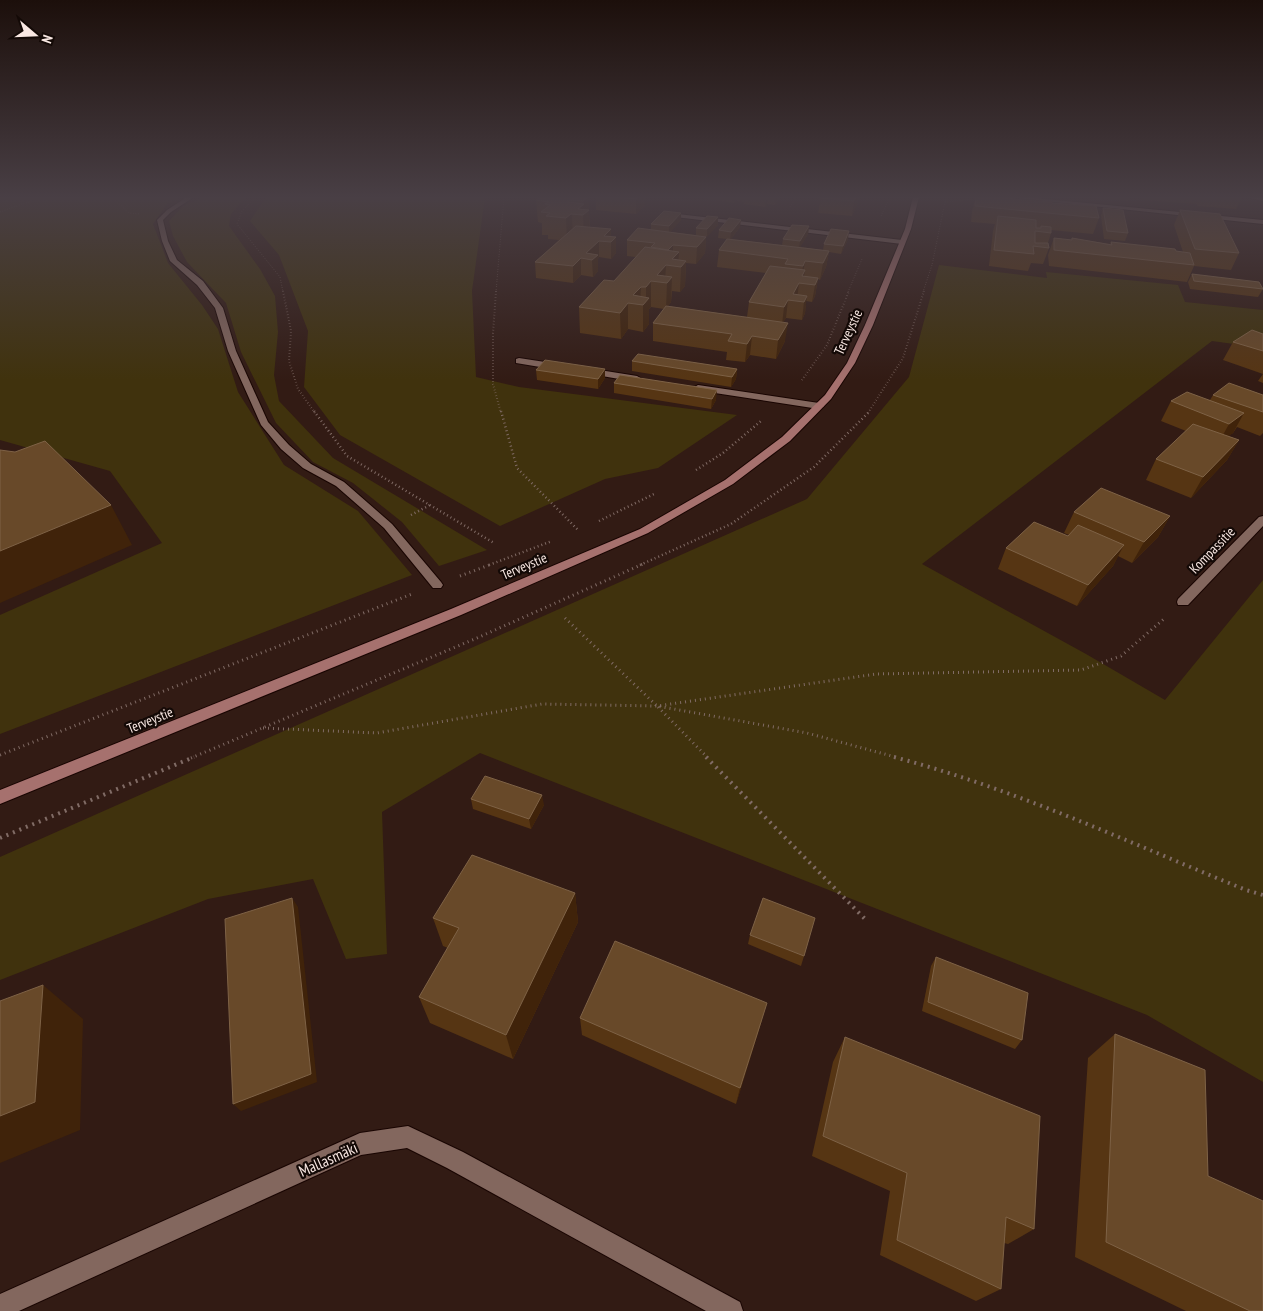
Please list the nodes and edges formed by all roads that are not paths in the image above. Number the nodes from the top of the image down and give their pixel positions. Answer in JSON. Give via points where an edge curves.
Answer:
{"nodes":[{"id":1,"x":173,"y":258,"type":"edge"},
{"id":2,"x":895,"y":258,"type":"edge"},
{"id":3,"x":519,"y":361,"type":"dead end"},
{"id":4,"x":647,"y":380,"type":"edge"},
{"id":5,"x":687,"y":386,"type":"edge"},
{"id":6,"x":819,"y":406,"type":"junction"},
{"id":7,"x":1263,"y":519,"type":"edge"},
{"id":8,"x":436,"y":585,"type":"road end"},
{"id":9,"x":1184,"y":602,"type":"road end"},
{"id":10,"x":0,"y":797,"type":"edge"},
{"id":11,"x":0,"y":1307,"type":"edge"},
{"id":12,"x":731,"y":1311,"type":"edge"}],
"edges":[{"from":1,"to":8,"type":"street","via":[[200,283],[218,308],[232,351],[264,424],[307,466],[340,484],[388,526]]},
{"from":2,"to":6,"type":"main road","name":"Terveystie","via":[[851,363]]},
{"from":3,"to":4,"type":"street"},
{"from":5,"to":6,"type":"street"},
{"from":6,"to":10,"type":"main road","name":"Terveystie","via":[[786,439],[729,482],[644,531],[456,612]]},
{"from":7,"to":9,"type":"street","name":"Kompassitie"},
{"from":11,"to":12,"type":"street","name":"Mallasmäki","via":[[360,1144],[408,1138],[464,1164]]}]}
